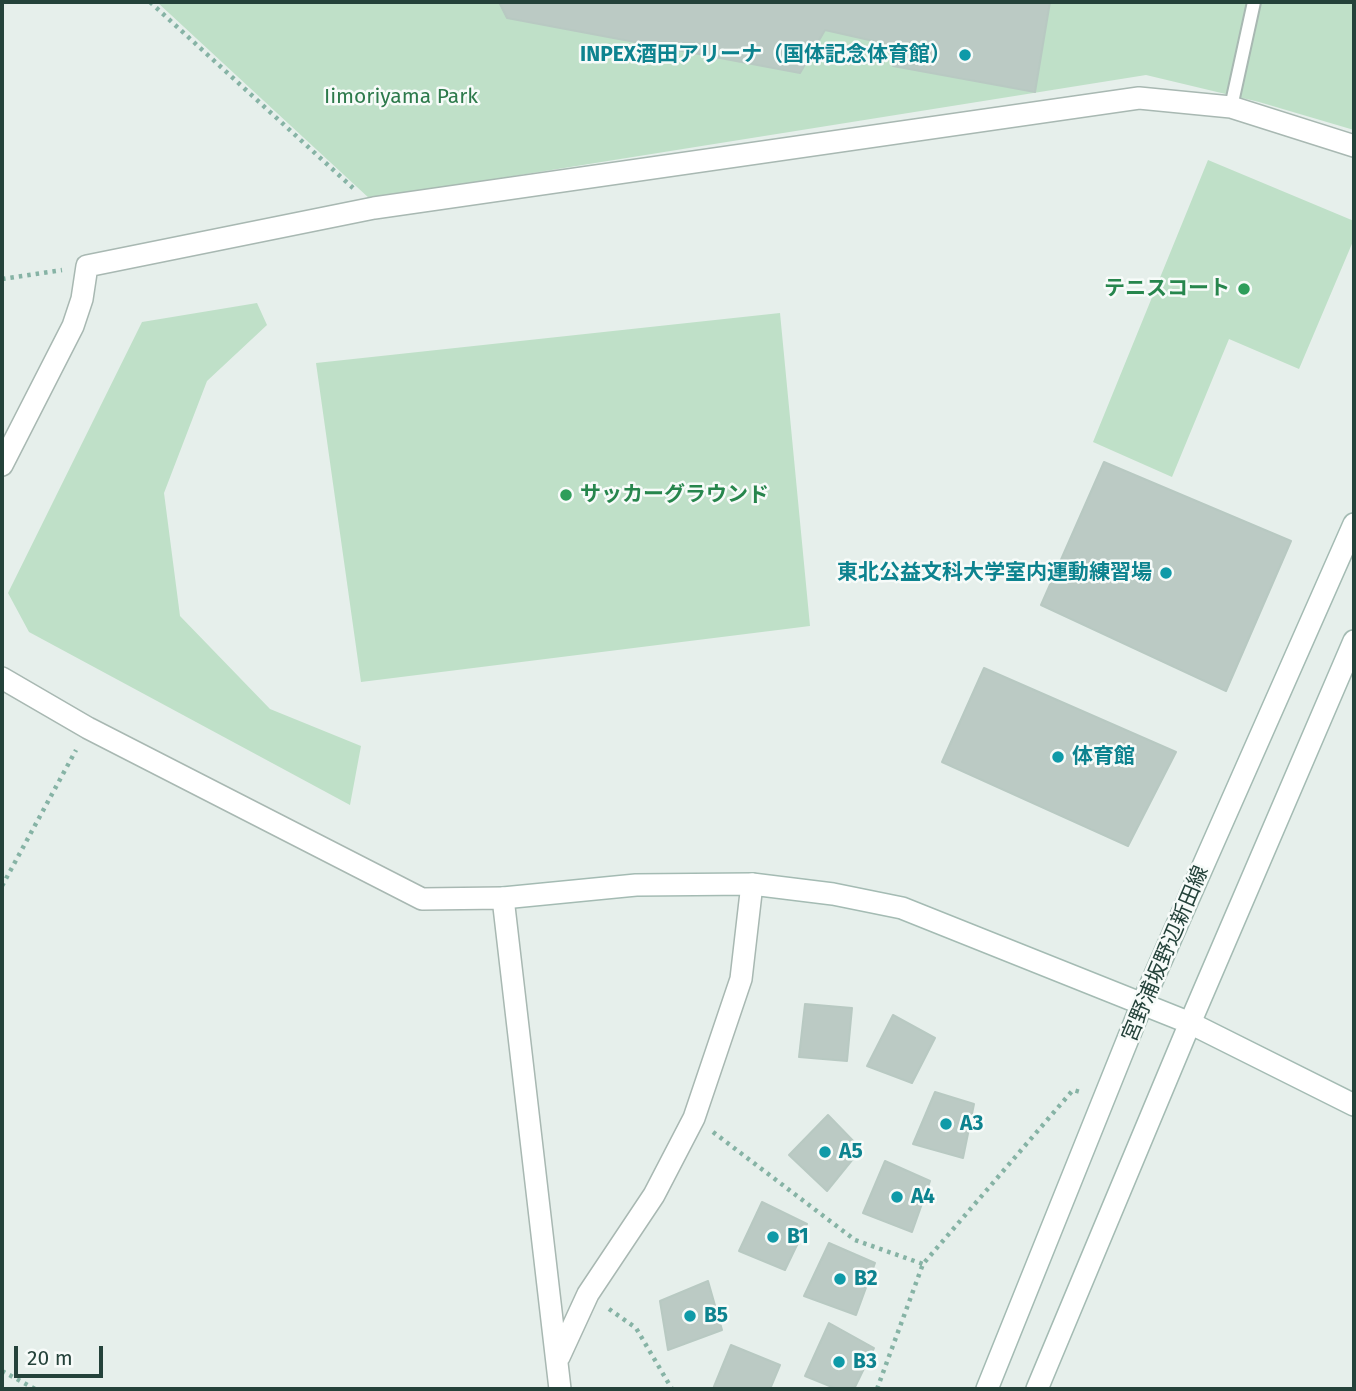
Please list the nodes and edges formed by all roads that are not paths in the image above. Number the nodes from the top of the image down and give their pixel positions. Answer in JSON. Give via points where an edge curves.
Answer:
{"nodes":[{"id":1,"x":1254,"y":2,"type":"edge"},
{"id":2,"x":1231,"y":107,"type":"junction"},
{"id":3,"x":1354,"y":146,"type":"edge"},
{"id":4,"x":2,"y":465,"type":"edge"},
{"id":5,"x":1354,"y":524,"type":"edge"},
{"id":6,"x":1354,"y":641,"type":"edge"},
{"id":7,"x":2,"y":678,"type":"edge"},
{"id":8,"x":752,"y":884,"type":"junction"},
{"id":9,"x":503,"y":898,"type":"junction"},
{"id":10,"x":1143,"y":1004,"type":"junction"},
{"id":11,"x":1189,"y":1023,"type":"junction"},
{"id":12,"x":1354,"y":1105,"type":"edge"},
{"id":13,"x":559,"y":1357,"type":"junction"},
{"id":14,"x":561,"y":1389,"type":"edge"},
{"id":15,"x":987,"y":1389,"type":"edge"},
{"id":16,"x":1037,"y":1389,"type":"edge"}],
"edges":[{"from":1,"to":2,"type":"lane"},
{"from":2,"to":3,"type":"street"},
{"from":2,"to":4,"type":"street","via":[[1139,98],[374,208],[87,266],[73,327]]},
{"from":5,"to":10,"type":"street","name":"宮野浦坂野辺新田線"},
{"from":6,"to":11,"type":"street"},
{"from":7,"to":9,"type":"street","via":[[88,728],[422,899]]},
{"from":8,"to":9,"type":"street","via":[[636,885]]},
{"from":8,"to":10,"type":"street","via":[[902,908]]},
{"from":8,"to":13,"type":"street","via":[[741,979],[694,1118],[654,1195],[588,1294]]},
{"from":9,"to":13,"type":"street"},
{"from":10,"to":11,"type":"street"},
{"from":10,"to":15,"type":"street","name":"宮野浦坂野辺新田線"},
{"from":11,"to":12,"type":"street"},
{"from":11,"to":16,"type":"street"},
{"from":13,"to":14,"type":"street"}]}
